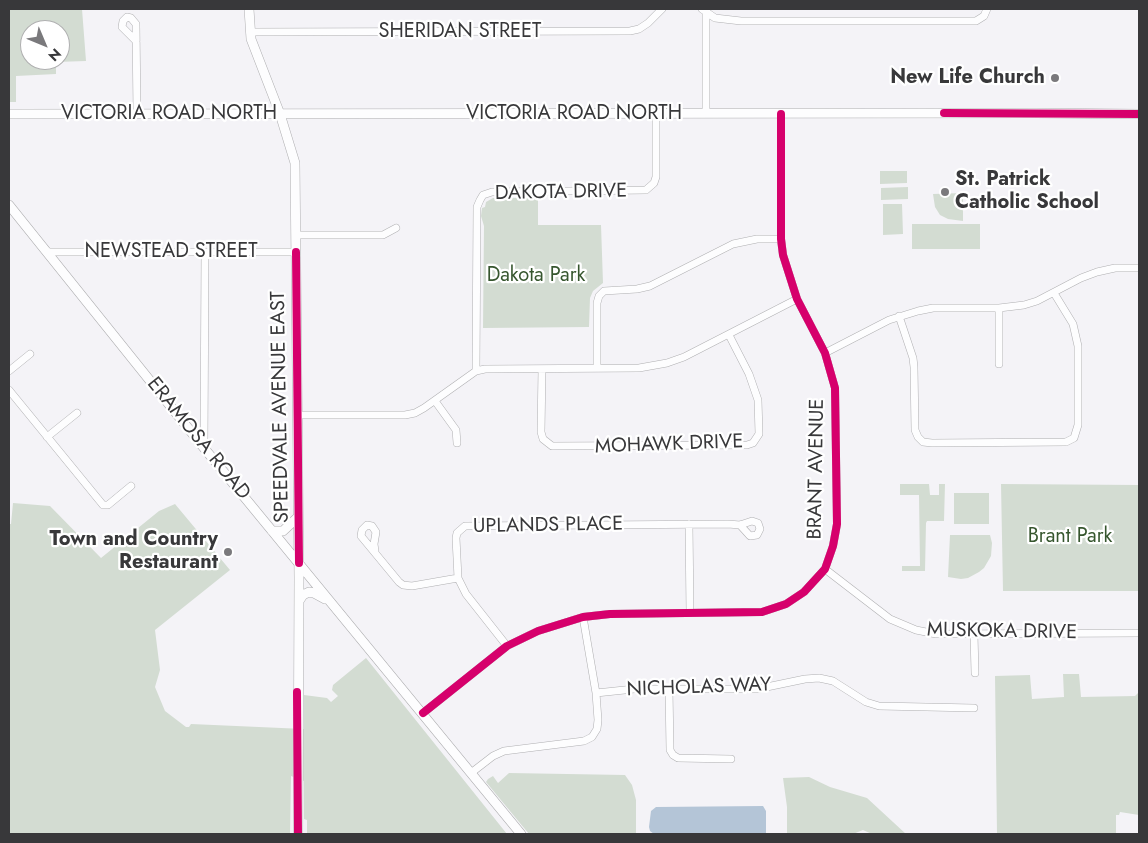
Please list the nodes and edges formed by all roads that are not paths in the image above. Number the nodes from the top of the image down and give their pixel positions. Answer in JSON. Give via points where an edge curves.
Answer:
{"nodes":[{"id":1,"x":249,"y":9,"type":"edge"},
{"id":2,"x":662,"y":9,"type":"edge"},
{"id":3,"x":987,"y":9,"type":"edge"},
{"id":4,"x":704,"y":11,"type":"edge"},
{"id":5,"x":250,"y":32,"type":"junction"},
{"id":6,"x":136,"y":41,"type":"dead end"},
{"id":7,"x":9,"y":114,"type":"edge"},
{"id":8,"x":137,"y":114,"type":"junction"},
{"id":9,"x":280,"y":114,"type":"junction"},
{"id":10,"x":656,"y":114,"type":"junction"},
{"id":11,"x":706,"y":114,"type":"junction"},
{"id":12,"x":781,"y":114,"type":"junction"},
{"id":13,"x":1139,"y":114,"type":"edge"},
{"id":14,"x":9,"y":205,"type":"edge"},
{"id":15,"x":396,"y":228,"type":"dead end"},
{"id":16,"x":296,"y":235,"type":"junction"},
{"id":17,"x":781,"y":239,"type":"junction"},
{"id":18,"x":47,"y":252,"type":"junction"},
{"id":19,"x":205,"y":252,"type":"junction"},
{"id":20,"x":296,"y":252,"type":"junction"},
{"id":21,"x":1139,"y":268,"type":"edge"},
{"id":22,"x":1054,"y":293,"type":"junction"},
{"id":23,"x":797,"y":299,"type":"junction"},
{"id":24,"x":999,"y":308,"type":"junction"},
{"id":25,"x":898,"y":316,"type":"junction"},
{"id":26,"x":729,"y":335,"type":"junction"},
{"id":27,"x":826,"y":353,"type":"junction"},
{"id":28,"x":30,"y":354,"type":"dead end"},
{"id":29,"x":998,"y":364,"type":"dead end"},
{"id":30,"x":597,"y":368,"type":"junction"},
{"id":31,"x":542,"y":369,"type":"junction"},
{"id":32,"x":9,"y":371,"type":"edge"},
{"id":33,"x":476,"y":371,"type":"junction"},
{"id":34,"x":9,"y":390,"type":"edge"},
{"id":35,"x":435,"y":400,"type":"junction"},
{"id":36,"x":77,"y":413,"type":"dead end"},
{"id":37,"x":297,"y":415,"type":"junction"},
{"id":38,"x":47,"y":437,"type":"junction"},
{"id":39,"x":457,"y":443,"type":"dead end"},
{"id":40,"x":204,"y":448,"type":"junction"},
{"id":41,"x":131,"y":486,"type":"dead end"},
{"id":42,"x":298,"y":517,"type":"junction"},
{"id":43,"x":690,"y":524,"type":"junction"},
{"id":44,"x":740,"y":525,"type":"dead end"},
{"id":45,"x":272,"y":530,"type":"junction"},
{"id":46,"x":374,"y":551,"type":"dead end"},
{"id":47,"x":299,"y":563,"type":"junction"},
{"id":48,"x":825,"y":568,"type":"junction"},
{"id":49,"x":458,"y":578,"type":"junction"},
{"id":50,"x":299,"y":601,"type":"junction"},
{"id":51,"x":331,"y":603,"type":"junction"},
{"id":52,"x":690,"y":613,"type":"junction"},
{"id":53,"x":583,"y":618,"type":"junction"},
{"id":54,"x":1139,"y":633,"type":"edge"},
{"id":55,"x":974,"y":634,"type":"junction"},
{"id":56,"x":507,"y":646,"type":"junction"},
{"id":57,"x":975,"y":673,"type":"dead end"},
{"id":58,"x":669,"y":689,"type":"junction"},
{"id":59,"x":596,"y":693,"type":"junction"},
{"id":60,"x":974,"y":708,"type":"dead end"},
{"id":61,"x":423,"y":713,"type":"junction"},
{"id":62,"x":731,"y":759,"type":"dead end"},
{"id":63,"x":471,"y":773,"type":"junction"},
{"id":64,"x":298,"y":834,"type":"edge"},
{"id":65,"x":521,"y":834,"type":"edge"}],
"edges":[{"from":1,"to":5,"type":"main road","name":"SPEEDVALE AVENUE EAST"},
{"from":2,"to":5,"type":"street","name":"SHERIDAN STREET","via":[[648,23],[630,31]]},
{"from":3,"to":4,"type":"street","via":[[984,16],[976,21],[741,22],[719,20]]},
{"from":4,"to":11,"type":"street"},
{"from":5,"to":9,"type":"main road","name":"SPEEDVALE AVENUE EAST"},
{"from":6,"to":8,"type":"street"},
{"from":7,"to":8,"type":"main road","name":"VICTORIA ROAD NORTH"},
{"from":8,"to":9,"type":"main road","name":"VICTORIA ROAD NORTH"},
{"from":9,"to":10,"type":"main road","name":"VICTORIA ROAD NORTH"},
{"from":9,"to":16,"type":"main road","name":"SPEEDVALE AVENUE EAST","via":[[295,163]]},
{"from":10,"to":11,"type":"main road","name":"VICTORIA ROAD NORTH"},
{"from":10,"to":33,"type":"street","name":"DAKOTA DRIVE","via":[[656,177],[646,190],[492,192],[483,195],[477,207]]},
{"from":11,"to":12,"type":"main road","name":"VICTORIA ROAD NORTH"},
{"from":12,"to":13,"type":"main road","name":"VICTORIA ROAD NORTH"},
{"from":12,"to":17,"type":"street","name":"BRANT AVENUE"},
{"from":14,"to":18,"type":"main road","name":"ERAMOSA ROAD"},
{"from":15,"to":16,"type":"street","via":[[383,235]]},
{"from":16,"to":20,"type":"main road","name":"SPEEDVALE AVENUE EAST"},
{"from":17,"to":23,"type":"street","name":"BRANT AVENUE","via":[[786,268]]},
{"from":17,"to":30,"type":"street","via":[[733,244],[650,286],[604,291],[597,303]]},
{"from":18,"to":19,"type":"street","name":"NEWSTEAD STREET"},
{"from":18,"to":40,"type":"main road","name":"ERAMOSA ROAD"},
{"from":19,"to":20,"type":"street","name":"NEWSTEAD STREET"},
{"from":19,"to":40,"type":"street"},
{"from":20,"to":37,"type":"main road","name":"SPEEDVALE AVENUE EAST"},
{"from":21,"to":22,"type":"street","via":[[1097,272]]},
{"from":22,"to":24,"type":"street","via":[[1024,306]]},
{"from":22,"to":25,"type":"street","via":[[1073,324],[1078,346],[1078,425],[1074,438],[1066,442],[923,442],[915,430],[913,358]]},
{"from":23,"to":26,"type":"street"},
{"from":23,"to":27,"type":"street","name":"BRANT AVENUE"},
{"from":24,"to":25,"type":"street","via":[[933,308]]},
{"from":24,"to":29,"type":"street"},
{"from":25,"to":27,"type":"street"},
{"from":26,"to":30,"type":"street","via":[[667,363],[639,368]]},
{"from":26,"to":31,"type":"street","name":"MOHAWK DRIVE","via":[[758,400],[759,434],[753,443],[747,445],[552,446],[543,439],[542,432]]},
{"from":27,"to":48,"type":"street","name":"BRANT AVENUE","via":[[836,403],[837,524]]},
{"from":28,"to":32,"type":"street"},
{"from":30,"to":31,"type":"street"},
{"from":31,"to":33,"type":"street"},
{"from":33,"to":35,"type":"street"},
{"from":34,"to":38,"type":"street"},
{"from":35,"to":37,"type":"street","via":[[405,415]]},
{"from":35,"to":39,"type":"street","via":[[456,430]]},
{"from":36,"to":38,"type":"street"},
{"from":37,"to":42,"type":"main road","name":"SPEEDVALE AVENUE EAST"},
{"from":38,"to":41,"type":"street","via":[[102,505]]},
{"from":40,"to":45,"type":"main road","name":"ERAMOSA ROAD"},
{"from":42,"to":45,"type":"main road","via":[[283,531]]},
{"from":42,"to":47,"type":"main road","name":"SPEEDVALE AVENUE EAST"},
{"from":43,"to":44,"type":"street","name":"UPLANDS PLACE"},
{"from":43,"to":49,"type":"street","name":"UPLANDS PLACE","via":[[470,525],[461,529],[456,538]]},
{"from":43,"to":52,"type":"street"},
{"from":45,"to":47,"type":"main road","name":"ERAMOSA ROAD"},
{"from":46,"to":49,"type":"street","via":[[399,582],[407,586]]},
{"from":47,"to":50,"type":"main road","name":"SPEEDVALE AVENUE EAST"},
{"from":47,"to":51,"type":"main road","name":"ERAMOSA ROAD"},
{"from":48,"to":52,"type":"street","name":"BRANT AVENUE","via":[[804,592],[786,604],[762,612]]},
{"from":48,"to":55,"type":"street","name":"MUSKOKA DRIVE","via":[[890,619],[904,626],[936,634]]},
{"from":49,"to":56,"type":"street","name":"UPLANDS PLACE","via":[[466,594]]},
{"from":50,"to":51,"type":"main road","via":[[303,595],[314,592]]},
{"from":50,"to":64,"type":"main road","name":"SPEEDVALE AVENUE EAST"},
{"from":51,"to":61,"type":"main road","name":"ERAMOSA ROAD"},
{"from":52,"to":53,"type":"street","name":"BRANT AVENUE","via":[[610,614]]},
{"from":53,"to":56,"type":"street","name":"BRANT AVENUE","via":[[538,631]]},
{"from":53,"to":59,"type":"street"},
{"from":54,"to":55,"type":"street","name":"MUSKOKA DRIVE"},
{"from":55,"to":57,"type":"street"},
{"from":56,"to":61,"type":"street","name":"BRANT AVENUE"},
{"from":58,"to":59,"type":"street","name":"NICHOLAS WAY","via":[[634,688]]},
{"from":58,"to":60,"type":"street","name":"NICHOLAS WAY","via":[[758,689],[819,678],[833,681],[866,702],[879,706]]},
{"from":58,"to":62,"type":"street","via":[[670,750],[673,755],[678,758]]},
{"from":59,"to":63,"type":"street","via":[[598,720],[592,737],[584,741],[504,751]]},
{"from":61,"to":63,"type":"main road","name":"ERAMOSA ROAD"},
{"from":63,"to":65,"type":"main road","name":"ERAMOSA ROAD"}]}
